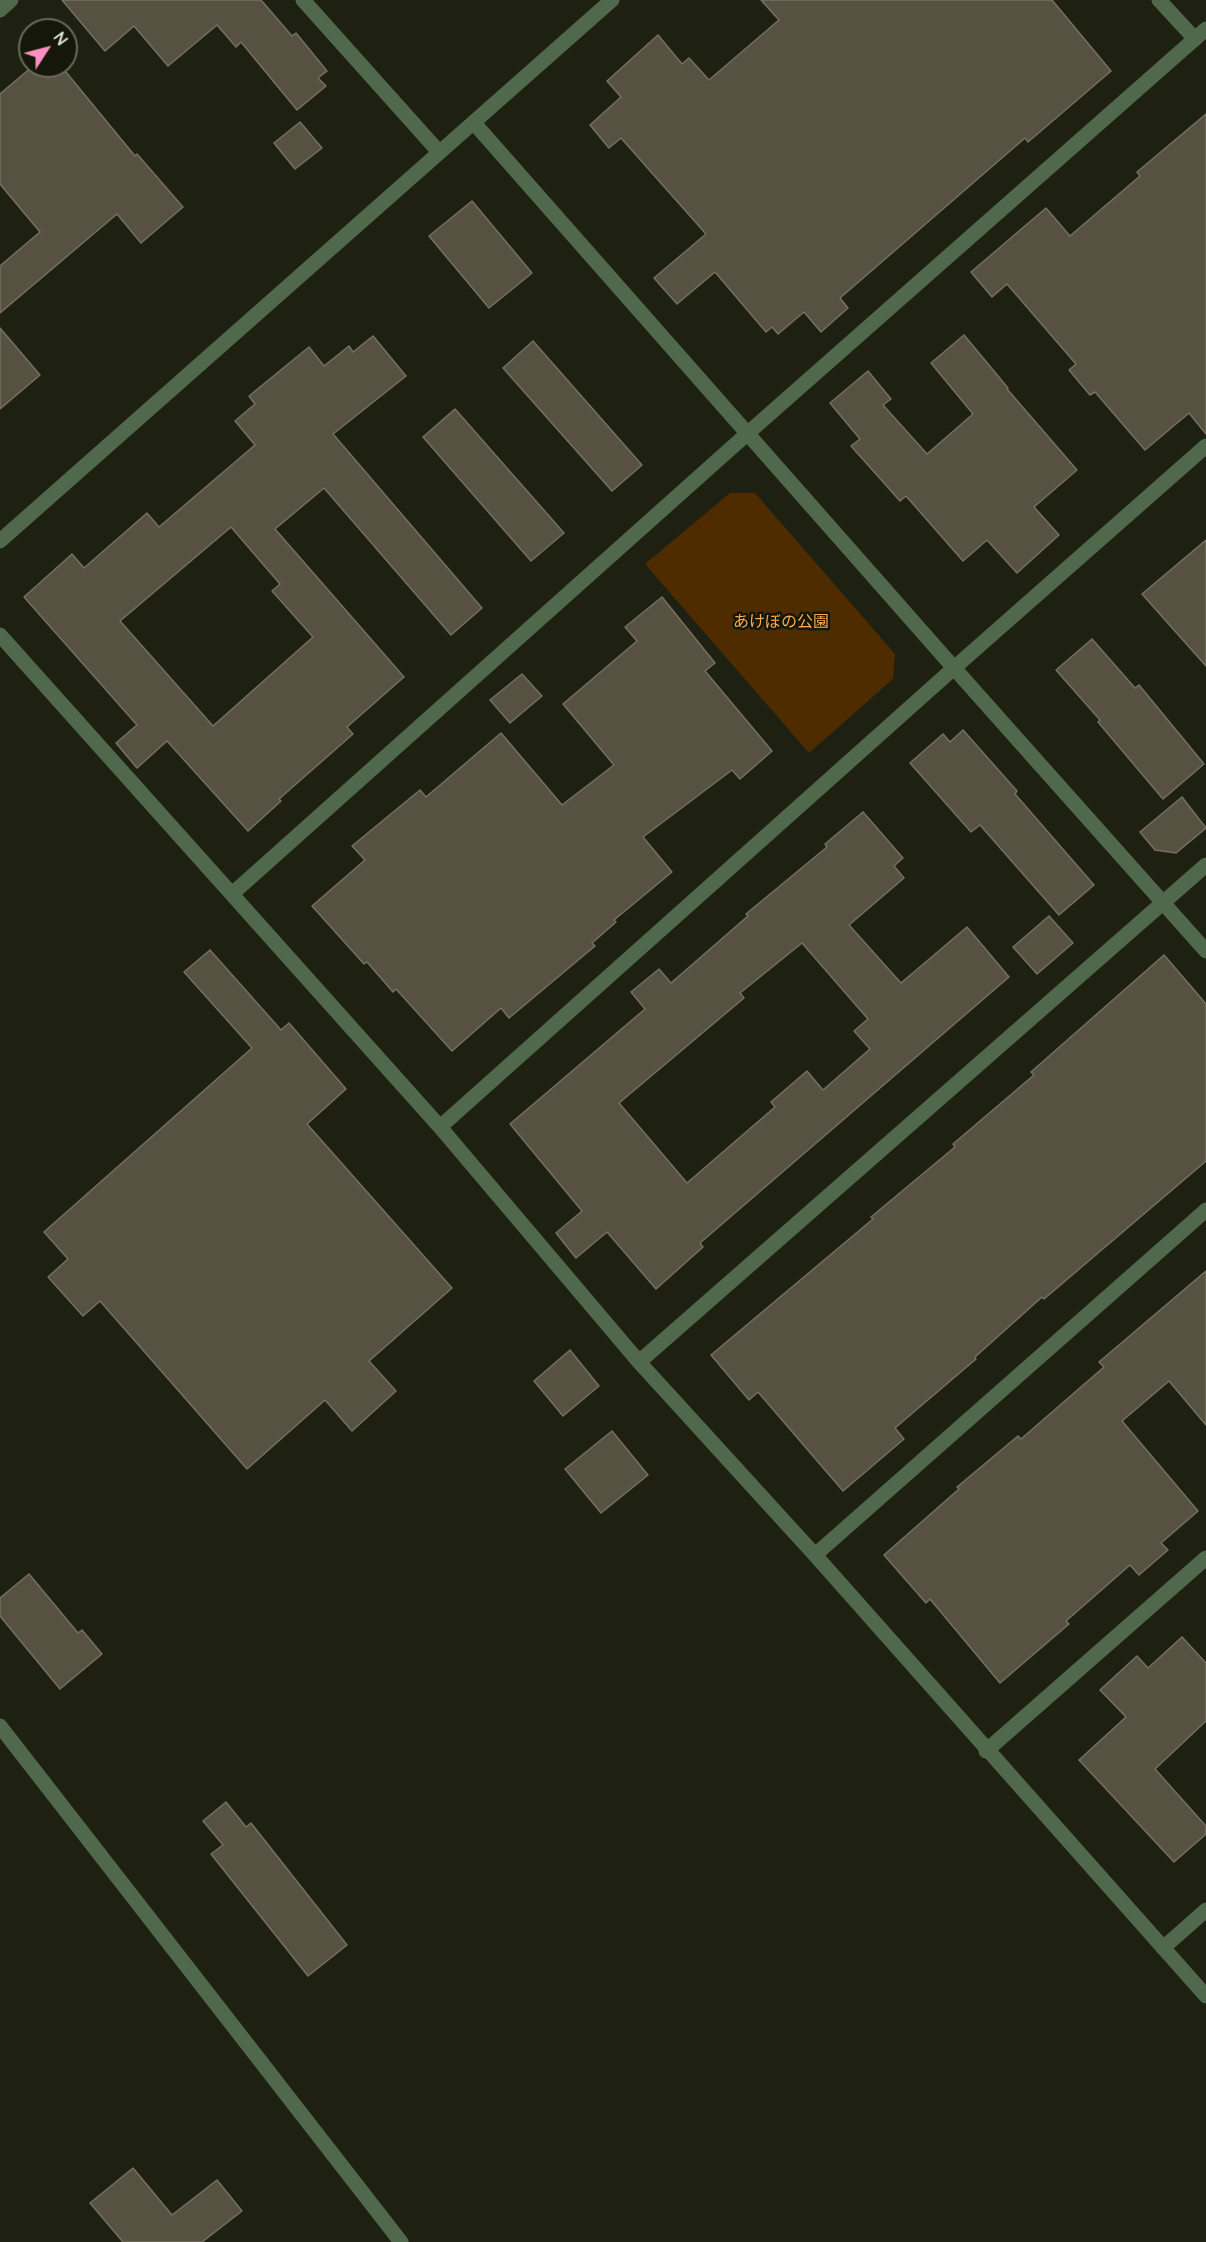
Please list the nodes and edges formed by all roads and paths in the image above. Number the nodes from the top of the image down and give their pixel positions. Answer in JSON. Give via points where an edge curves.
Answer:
{"nodes":[{"id":1,"x":11,"y":0,"type":"edge"},
{"id":2,"x":303,"y":0,"type":"edge"},
{"id":3,"x":612,"y":0,"type":"edge"},
{"id":4,"x":1159,"y":0,"type":"edge"},
{"id":5,"x":0,"y":10,"type":"edge"},
{"id":6,"x":1200,"y":34,"type":"edge"},
{"id":7,"x":474,"y":123,"type":"junction"},
{"id":8,"x":439,"y":152,"type":"junction"},
{"id":9,"x":748,"y":433,"type":"junction"},
{"id":10,"x":1206,"y":446,"type":"edge"},
{"id":11,"x":0,"y":541,"type":"edge"},
{"id":12,"x":0,"y":635,"type":"edge"},
{"id":13,"x":954,"y":668,"type":"junction"},
{"id":14,"x":1206,"y":864,"type":"edge"},
{"id":15,"x":232,"y":894,"type":"junction"},
{"id":16,"x":1163,"y":902,"type":"junction"},
{"id":17,"x":1206,"y":951,"type":"edge"},
{"id":18,"x":440,"y":1127,"type":"junction"},
{"id":19,"x":1206,"y":1210,"type":"edge"},
{"id":20,"x":639,"y":1362,"type":"junction"},
{"id":21,"x":815,"y":1555,"type":"junction"},
{"id":22,"x":1206,"y":1558,"type":"edge"},
{"id":23,"x":0,"y":1726,"type":"edge"},
{"id":24,"x":986,"y":1751,"type":"junction"},
{"id":25,"x":1206,"y":1910,"type":"edge"},
{"id":26,"x":1163,"y":1948,"type":"junction"},
{"id":27,"x":1206,"y":1996,"type":"edge"},
{"id":28,"x":401,"y":2242,"type":"edge"}],
"edges":[{"from":1,"to":5,"type":"street"},
{"from":2,"to":8,"type":"street"},
{"from":3,"to":7,"type":"street"},
{"from":4,"to":6,"type":"street"},
{"from":6,"to":9,"type":"street"},
{"from":7,"to":8,"type":"street"},
{"from":7,"to":9,"type":"street"},
{"from":8,"to":11,"type":"street"},
{"from":9,"to":13,"type":"street"},
{"from":9,"to":15,"type":"street"},
{"from":10,"to":13,"type":"street"},
{"from":12,"to":15,"type":"street"},
{"from":13,"to":16,"type":"street"},
{"from":13,"to":18,"type":"street"},
{"from":14,"to":16,"type":"street"},
{"from":15,"to":18,"type":"street"},
{"from":16,"to":17,"type":"street"},
{"from":16,"to":20,"type":"street"},
{"from":18,"to":20,"type":"street"},
{"from":19,"to":21,"type":"street"},
{"from":20,"to":21,"type":"street"},
{"from":21,"to":24,"type":"street"},
{"from":22,"to":24,"type":"street"},
{"from":23,"to":28,"type":"street"},
{"from":24,"to":26,"type":"street"},
{"from":25,"to":26,"type":"street"},
{"from":26,"to":27,"type":"street"}]}
